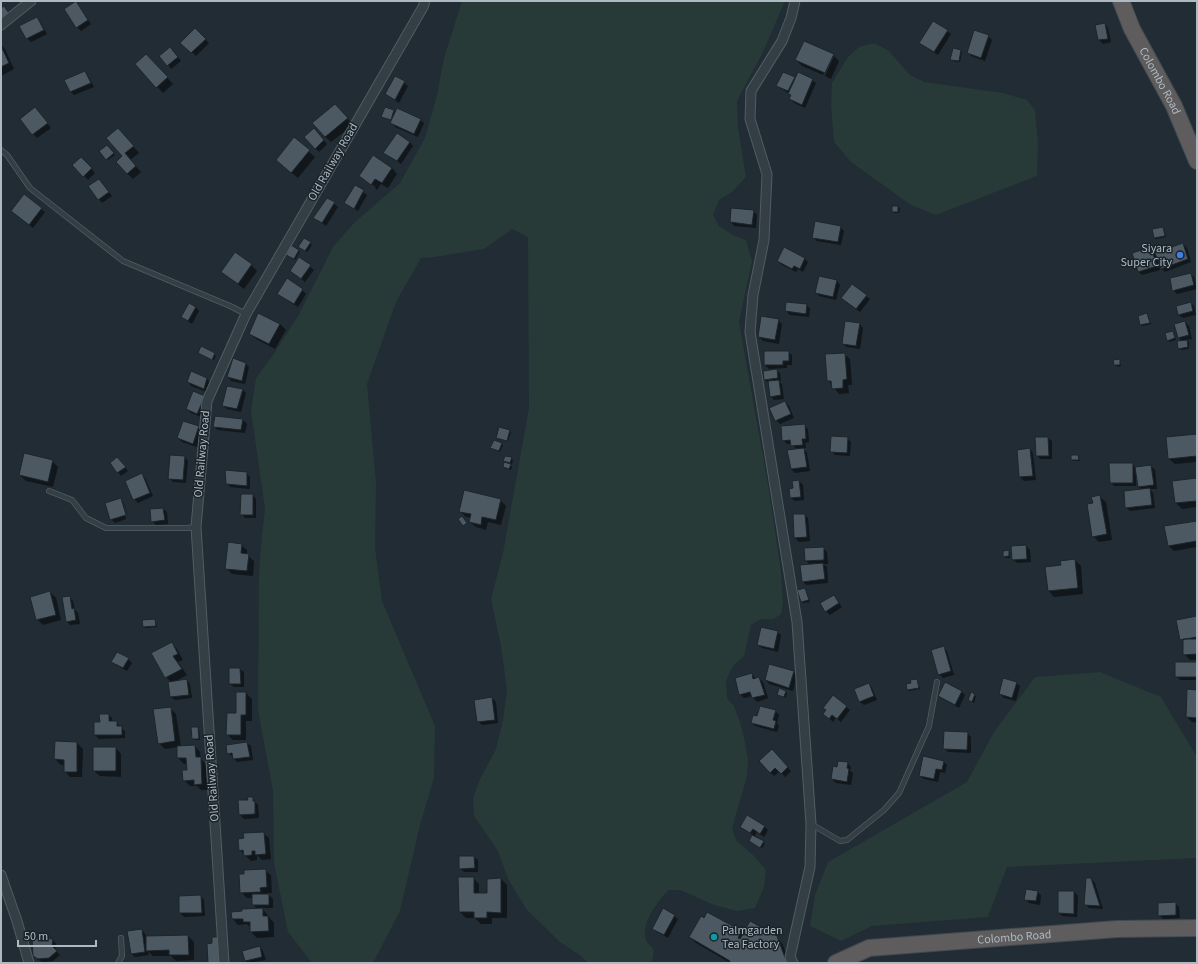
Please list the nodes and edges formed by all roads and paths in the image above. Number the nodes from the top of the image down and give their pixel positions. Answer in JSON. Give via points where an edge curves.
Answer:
{"nodes":[{"id":1,"x":31,"y":1,"type":"edge"},
{"id":2,"x":425,"y":1,"type":"edge"},
{"id":3,"x":795,"y":1,"type":"edge"},
{"id":4,"x":1122,"y":1,"type":"edge"},
{"id":5,"x":1,"y":25,"type":"edge"},
{"id":6,"x":1,"y":150,"type":"edge"},
{"id":7,"x":1197,"y":161,"type":"edge"},
{"id":8,"x":246,"y":314,"type":"junction"},
{"id":9,"x":49,"y":491,"type":"dead end"},
{"id":10,"x":196,"y":527,"type":"junction"},
{"id":11,"x":937,"y":682,"type":"dead end"},
{"id":12,"x":811,"y":824,"type":"junction"},
{"id":13,"x":1,"y":875,"type":"edge"},
{"id":14,"x":1197,"y":928,"type":"edge"},
{"id":15,"x":121,"y":938,"type":"dead end"},
{"id":16,"x":29,"y":963,"type":"edge"},
{"id":17,"x":118,"y":963,"type":"edge"},
{"id":18,"x":224,"y":963,"type":"edge"},
{"id":19,"x":793,"y":963,"type":"edge"},
{"id":20,"x":836,"y":963,"type":"edge"}],
"edges":[{"from":1,"to":5,"type":"street"},
{"from":2,"to":8,"type":"street","name":"Old Railway Road","via":[[420,14]]},
{"from":3,"to":12,"type":"street","via":[[782,41],[751,91],[750,119],[767,174],[764,240],[753,295],[750,332],[798,622]]},
{"from":4,"to":7,"type":"highway","name":"Colombo Road","via":[[1132,29],[1174,106]]},
{"from":6,"to":8,"type":"lane","via":[[7,154],[30,188],[123,261]]},
{"from":8,"to":10,"type":"street","name":"Old Railway Road","via":[[207,401]]},
{"from":9,"to":10,"type":"lane","via":[[72,500],[86,518],[106,528]]},
{"from":10,"to":18,"type":"street","name":"Old Railway Road"},
{"from":11,"to":12,"type":"lane","via":[[929,726],[899,794],[884,810],[847,840],[840,841]]},
{"from":12,"to":19,"type":"street","via":[[810,867],[790,957]]},
{"from":13,"to":16,"type":"street"},
{"from":14,"to":20,"type":"highway","name":"Colombo Road","via":[[1117,929],[869,948]]},
{"from":15,"to":17,"type":"lane","via":[[122,956]]}]}
